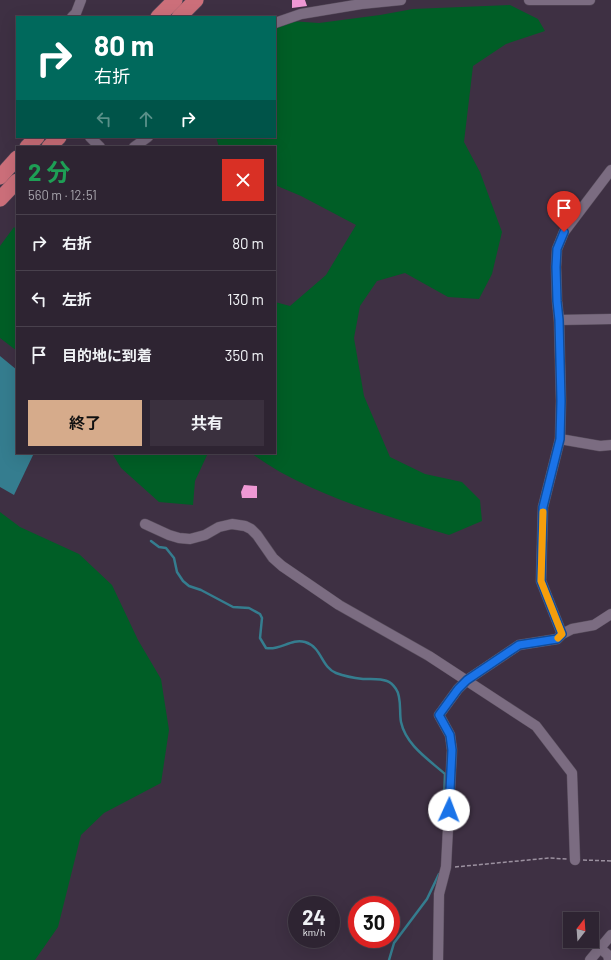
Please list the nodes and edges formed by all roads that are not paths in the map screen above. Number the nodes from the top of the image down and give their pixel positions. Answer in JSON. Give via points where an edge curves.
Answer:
{"nodes":[{"id":1,"x":81,"y":0,"type":"edge"},
{"id":2,"x":175,"y":0,"type":"edge"},
{"id":3,"x":196,"y":0,"type":"edge"},
{"id":4,"x":397,"y":0,"type":"edge"},
{"id":5,"x":530,"y":0,"type":"edge"},
{"id":6,"x":590,"y":0,"type":"edge"},
{"id":7,"x":73,"y":16,"type":"edge"},
{"id":8,"x":159,"y":16,"type":"edge"},
{"id":9,"x":180,"y":16,"type":"edge"},
{"id":10,"x":276,"y":23,"type":"edge"},
{"id":11,"x":36,"y":138,"type":"edge"},
{"id":12,"x":58,"y":138,"type":"edge"},
{"id":13,"x":91,"y":138,"type":"edge"},
{"id":14,"x":147,"y":138,"type":"edge"},
{"id":15,"x":28,"y":146,"type":"edge"},
{"id":16,"x":50,"y":146,"type":"edge"},
{"id":17,"x":99,"y":146,"type":"edge"},
{"id":18,"x":135,"y":146,"type":"edge"},
{"id":19,"x":16,"y":159,"type":"edge"},
{"id":20,"x":611,"y":170,"type":"edge"},
{"id":21,"x":0,"y":177,"type":"edge"},
{"id":22,"x":16,"y":182,"type":"edge"},
{"id":23,"x":0,"y":199,"type":"edge"},
{"id":24,"x":611,"y":319,"type":"edge"},
{"id":25,"x":559,"y":320,"type":"junction"},
{"id":26,"x":560,"y":439,"type":"junction"},
{"id":27,"x":611,"y":445,"type":"edge"},
{"id":28,"x":146,"y":524,"type":"dead end"},
{"id":29,"x":611,"y":614,"type":"edge"},
{"id":30,"x":562,"y":634,"type":"junction"},
{"id":31,"x":467,"y":680,"type":"junction"},
{"id":32,"x":575,"y":860,"type":"road end"},
{"id":33,"x":611,"y":935,"type":"edge"},
{"id":34,"x":600,"y":948,"type":"junction"},
{"id":35,"x":438,"y":960,"type":"edge"},
{"id":36,"x":590,"y":960,"type":"edge"},
{"id":37,"x":609,"y":960,"type":"edge"}],
"edges":[{"from":1,"to":7,"type":"street"},
{"from":2,"to":8,"type":"highway"},
{"from":3,"to":9,"type":"highway"},
{"from":4,"to":10,"type":"street","via":[[309,13]]},
{"from":5,"to":6,"type":"street"},
{"from":11,"to":15,"type":"highway"},
{"from":12,"to":16,"type":"highway"},
{"from":13,"to":17,"type":"street"},
{"from":14,"to":18,"type":"street"},
{"from":19,"to":21,"type":"highway"},
{"from":20,"to":25,"type":"street","via":[[577,214],[557,249]]},
{"from":22,"to":23,"type":"highway"},
{"from":24,"to":25,"type":"street"},
{"from":25,"to":26,"type":"street"},
{"from":26,"to":27,"type":"street","via":[[600,446]]},
{"from":26,"to":30,"type":"street","via":[[543,507],[541,581]]},
{"from":28,"to":31,"type":"street","via":[[169,535],[190,539],[205,535],[219,527],[232,524],[245,526],[257,535],[282,566],[339,605]]},
{"from":29,"to":30,"type":"street","via":[[594,625],[572,628]]},
{"from":30,"to":31,"type":"street","via":[[557,639],[519,645]]},
{"from":31,"to":32,"type":"street","via":[[536,726],[572,774]]},
{"from":31,"to":35,"type":"street","via":[[439,715],[450,735],[452,750],[446,868],[439,894]]},
{"from":33,"to":34,"type":"street"},
{"from":34,"to":36,"type":"street"},
{"from":34,"to":37,"type":"street","via":[[608,955]]}]}
